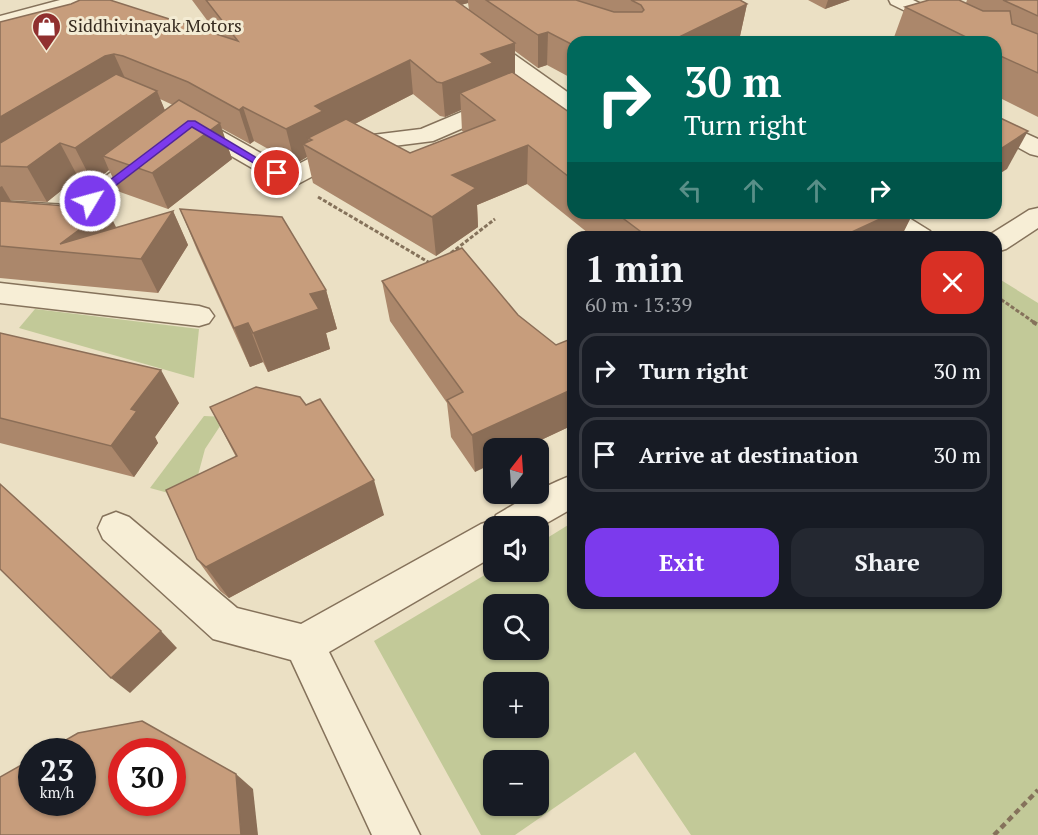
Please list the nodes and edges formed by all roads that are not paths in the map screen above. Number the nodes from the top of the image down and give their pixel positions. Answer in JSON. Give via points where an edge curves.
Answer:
{"nodes":[{"id":1,"x":82,"y":0,"type":"edge"},
{"id":2,"x":898,"y":0,"type":"edge"},
{"id":3,"x":949,"y":7,"type":"edge"},
{"id":4,"x":929,"y":14,"type":"junction"},
{"id":5,"x":0,"y":22,"type":"edge"},
{"id":6,"x":463,"y":26,"type":"edge"},
{"id":7,"x":974,"y":36,"type":"edge"},
{"id":8,"x":544,"y":85,"type":"junction"},
{"id":9,"x":567,"y":102,"type":"edge"},
{"id":10,"x":1005,"y":131,"type":"edge"},
{"id":11,"x":1038,"y":149,"type":"edge"},
{"id":12,"x":0,"y":209,"type":"edge"},
{"id":13,"x":1038,"y":216,"type":"edge"},
{"id":14,"x":892,"y":219,"type":"edge"},
{"id":15,"x":911,"y":231,"type":"edge"},
{"id":16,"x":1002,"y":239,"type":"edge"},
{"id":17,"x":0,"y":293,"type":"edge"},
{"id":18,"x":200,"y":316,"type":"dead end"},
{"id":19,"x":567,"y":493,"type":"edge"},
{"id":20,"x":527,"y":516,"type":"edge"},
{"id":21,"x":116,"y":528,"type":"dead end"},
{"id":22,"x":483,"y":542,"type":"edge"},
{"id":23,"x":304,"y":644,"type":"junction"},
{"id":24,"x":396,"y":835,"type":"edge"}],
"edges":[{"from":1,"to":5,"type":"street"},
{"from":2,"to":4,"type":"street"},
{"from":3,"to":4,"type":"street"},
{"from":4,"to":7,"type":"street"},
{"from":6,"to":8,"type":"street"},
{"from":8,"to":9,"type":"street"},
{"from":8,"to":12,"type":"street","via":[[425,136],[356,143],[289,179],[175,130],[73,213]]},
{"from":10,"to":11,"type":"street"},
{"from":13,"to":16,"type":"street"},
{"from":14,"to":15,"type":"street"},
{"from":17,"to":18,"type":"street"},
{"from":19,"to":20,"type":"street"},
{"from":21,"to":23,"type":"street","via":[[227,625]]},
{"from":22,"to":23,"type":"street"},
{"from":23,"to":24,"type":"street"}]}
